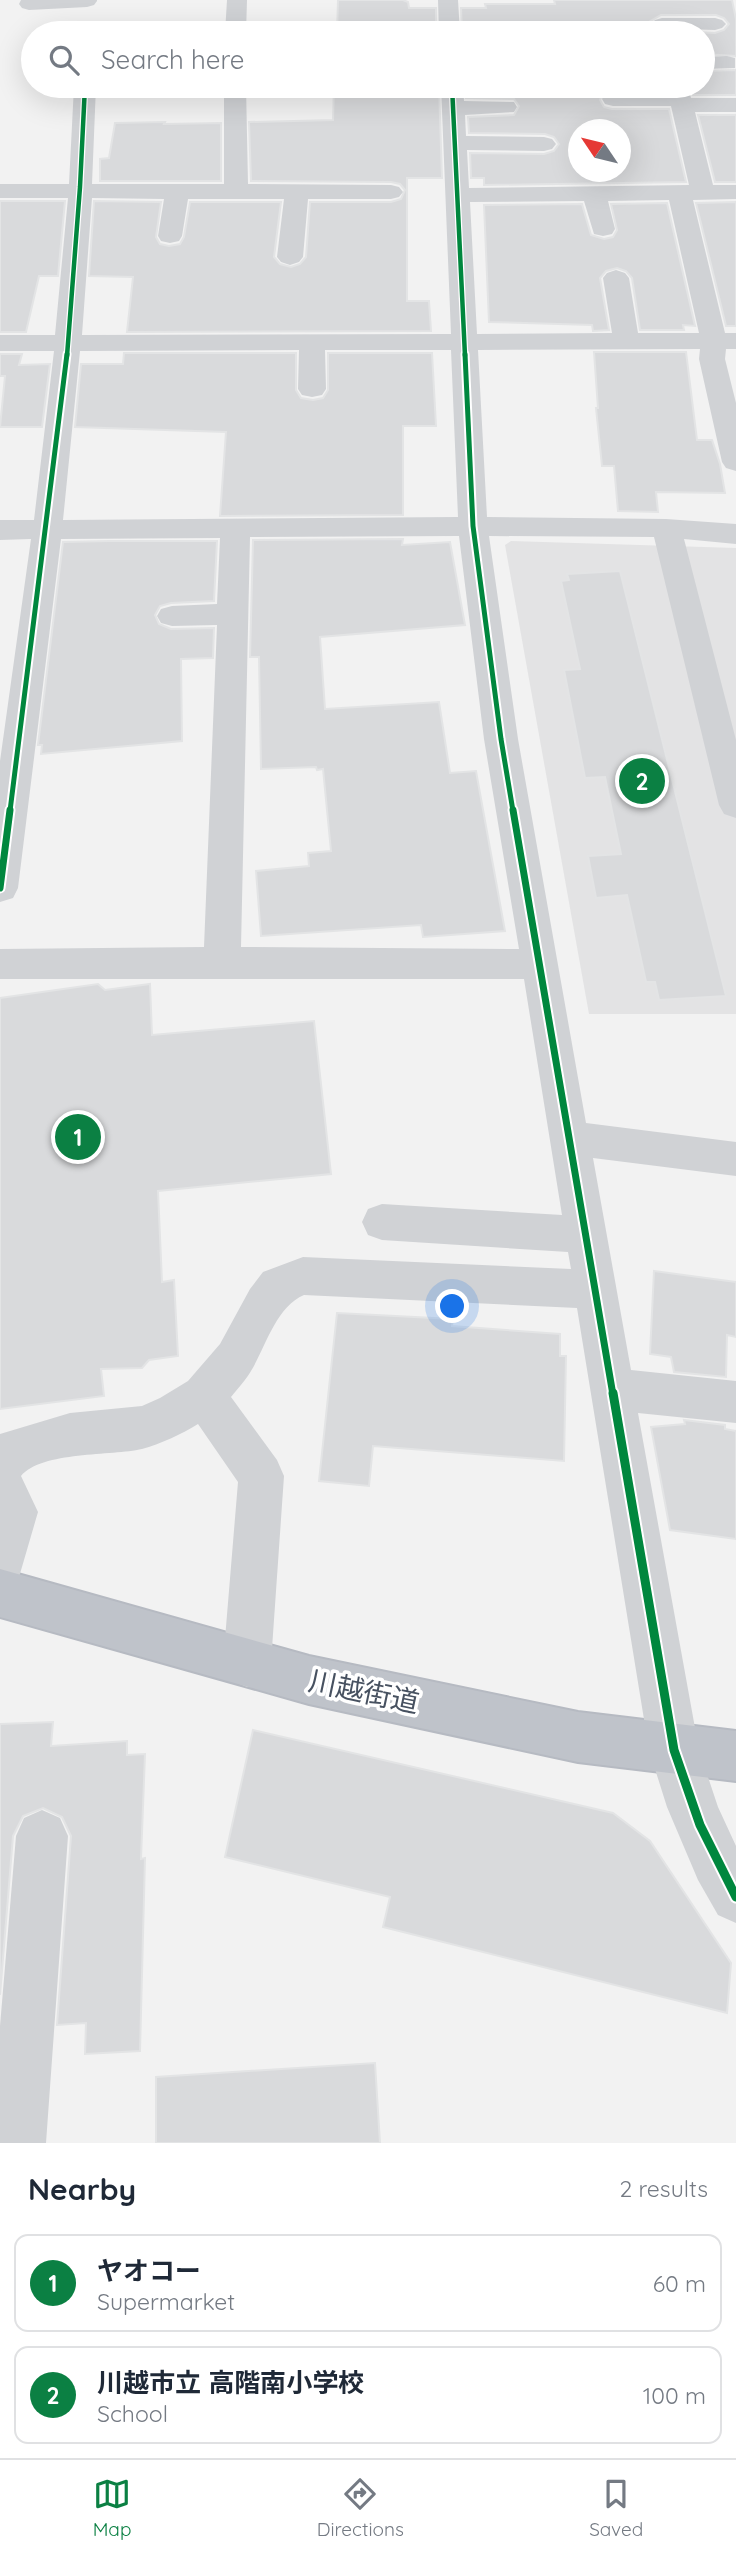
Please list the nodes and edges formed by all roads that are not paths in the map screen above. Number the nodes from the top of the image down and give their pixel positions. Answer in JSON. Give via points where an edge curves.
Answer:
{"nodes":[{"id":1,"x":237,"y":0,"type":"edge"},
{"id":2,"x":449,"y":0,"type":"edge"},
{"id":3,"x":656,"y":0,"type":"edge"},
{"id":4,"x":29,"y":4,"type":"dead end"},
{"id":5,"x":87,"y":8,"type":"edge"},
{"id":6,"x":236,"y":21,"type":"edge"},
{"id":7,"x":450,"y":21,"type":"edge"},
{"id":8,"x":661,"y":21,"type":"edge"},
{"id":9,"x":715,"y":63,"type":"edge"},
{"id":10,"x":727,"y":63,"type":"dead end"},
{"id":11,"x":85,"y":98,"type":"edge"},
{"id":12,"x":234,"y":98,"type":"edge"},
{"id":13,"x":452,"y":98,"type":"edge"},
{"id":14,"x":457,"y":98,"type":"edge"},
{"id":15,"x":646,"y":98,"type":"edge"},
{"id":16,"x":680,"y":98,"type":"edge"},
{"id":17,"x":687,"y":98,"type":"edge"},
{"id":18,"x":613,"y":99,"type":"dead end"},
{"id":19,"x":736,"y":105,"type":"edge"},
{"id":20,"x":506,"y":107,"type":"dead end"},
{"id":21,"x":455,"y":143,"type":"junction"},
{"id":22,"x":544,"y":144,"type":"dead end"},
{"id":23,"x":0,"y":191,"type":"edge"},
{"id":24,"x":82,"y":191,"type":"junction"},
{"id":25,"x":177,"y":191,"type":"junction"},
{"id":26,"x":236,"y":191,"type":"junction"},
{"id":27,"x":391,"y":191,"type":"dead end"},
{"id":28,"x":297,"y":192,"type":"junction"},
{"id":29,"x":691,"y":192,"type":"junction"},
{"id":30,"x":736,"y":192,"type":"edge"},
{"id":31,"x":594,"y":193,"type":"junction"},
{"id":32,"x":456,"y":195,"type":"junction"},
{"id":33,"x":603,"y":229,"type":"dead end"},
{"id":34,"x":170,"y":236,"type":"dead end"},
{"id":35,"x":290,"y":257,"type":"dead end"},
{"id":36,"x":616,"y":278,"type":"dead end"},
{"id":37,"x":465,"y":340,"type":"junction"},
{"id":38,"x":312,"y":341,"type":"junction"},
{"id":39,"x":626,"y":341,"type":"junction"},
{"id":40,"x":725,"y":341,"type":"edge"},
{"id":41,"x":0,"y":343,"type":"edge"},
{"id":42,"x":69,"y":344,"type":"junction"},
{"id":43,"x":312,"y":389,"type":"dead end"},
{"id":44,"x":736,"y":462,"type":"edge"},
{"id":45,"x":474,"y":526,"type":"junction"},
{"id":46,"x":666,"y":528,"type":"junction"},
{"id":47,"x":235,"y":529,"type":"junction"},
{"id":48,"x":0,"y":530,"type":"edge"},
{"id":49,"x":46,"y":530,"type":"junction"},
{"id":50,"x":736,"y":534,"type":"edge"},
{"id":51,"x":233,"y":614,"type":"junction"},
{"id":52,"x":172,"y":616,"type":"dead end"},
{"id":53,"x":736,"y":805,"type":"edge"},
{"id":54,"x":0,"y":888,"type":"edge"},
{"id":55,"x":222,"y":962,"type":"junction"},
{"id":56,"x":0,"y":964,"type":"edge"},
{"id":57,"x":539,"y":964,"type":"junction"},
{"id":58,"x":571,"y":1138,"type":"junction"},
{"id":59,"x":736,"y":1159,"type":"edge"},
{"id":60,"x":382,"y":1222,"type":"dead end"},
{"id":61,"x":586,"y":1235,"type":"junction"},
{"id":62,"x":594,"y":1289,"type":"junction"},
{"id":63,"x":613,"y":1389,"type":"junction"},
{"id":64,"x":204,"y":1396,"type":"junction"},
{"id":65,"x":736,"y":1402,"type":"edge"},
{"id":66,"x":0,"y":1466,"type":"edge"},
{"id":67,"x":0,"y":1481,"type":"edge"},
{"id":68,"x":0,"y":1567,"type":"edge"},
{"id":69,"x":0,"y":1593,"type":"edge"},
{"id":70,"x":247,"y":1663,"type":"junction"},
{"id":71,"x":674,"y":1749,"type":"junction"},
{"id":72,"x":736,"y":1756,"type":"edge"},
{"id":73,"x":42,"y":1836,"type":"dead end"},
{"id":74,"x":736,"y":1897,"type":"edge"},
{"id":75,"x":18,"y":2143,"type":"edge"}],
"edges":[{"from":1,"to":6,"type":"street"},
{"from":2,"to":7,"type":"street"},
{"from":3,"to":8,"type":"street"},
{"from":4,"to":5,"type":"street"},
{"from":9,"to":10,"type":"street"},
{"from":11,"to":24,"type":"street"},
{"from":12,"to":26,"type":"street"},
{"from":13,"to":21,"type":"street"},
{"from":14,"to":20,"type":"street"},
{"from":15,"to":18,"type":"street"},
{"from":16,"to":29,"type":"street"},
{"from":17,"to":19,"type":"street"},
{"from":21,"to":22,"type":"street"},
{"from":21,"to":32,"type":"street"},
{"from":23,"to":24,"type":"street"},
{"from":24,"to":25,"type":"street"},
{"from":24,"to":42,"type":"street"},
{"from":25,"to":26,"type":"street"},
{"from":25,"to":34,"type":"street"},
{"from":26,"to":28,"type":"street"},
{"from":27,"to":28,"type":"street"},
{"from":28,"to":35,"type":"street"},
{"from":29,"to":30,"type":"street"},
{"from":29,"to":31,"type":"street"},
{"from":29,"to":40,"type":"street"},
{"from":31,"to":32,"type":"street"},
{"from":31,"to":33,"type":"street"},
{"from":32,"to":37,"type":"street"},
{"from":36,"to":39,"type":"street"},
{"from":37,"to":38,"type":"street"},
{"from":37,"to":39,"type":"street"},
{"from":37,"to":45,"type":"street"},
{"from":38,"to":42,"type":"street"},
{"from":38,"to":43,"type":"street"},
{"from":39,"to":40,"type":"street"},
{"from":40,"to":44,"type":"street","via":[[712,359]]},
{"from":41,"to":42,"type":"street"},
{"from":42,"to":49,"type":"street"},
{"from":45,"to":46,"type":"street"},
{"from":45,"to":47,"type":"street"},
{"from":45,"to":57,"type":"street","via":[[501,739]]},
{"from":46,"to":50,"type":"street"},
{"from":46,"to":53,"type":"street"},
{"from":47,"to":49,"type":"street"},
{"from":47,"to":51,"type":"street"},
{"from":48,"to":49,"type":"street"},
{"from":49,"to":54,"type":"street"},
{"from":51,"to":52,"type":"street"},
{"from":51,"to":55,"type":"street"},
{"from":55,"to":56,"type":"street"},
{"from":55,"to":57,"type":"street"},
{"from":57,"to":58,"type":"street"},
{"from":58,"to":59,"type":"street"},
{"from":58,"to":61,"type":"street"},
{"from":60,"to":61,"type":"street"},
{"from":61,"to":62,"type":"street"},
{"from":62,"to":63,"type":"street"},
{"from":62,"to":64,"type":"street","via":[[303,1276],[278,1286],[235,1358]]},
{"from":63,"to":65,"type":"street"},
{"from":63,"to":71,"type":"street"},
{"from":64,"to":66,"type":"street","via":[[143,1427],[70,1435],[14,1450]]},
{"from":64,"to":70,"type":"street","via":[[261,1476]]},
{"from":67,"to":68,"type":"street","via":[[15,1512]]},
{"from":69,"to":70,"type":"highway","name":"川越街道"},
{"from":70,"to":71,"type":"highway","name":"川越街道","via":[[578,1737]]},
{"from":71,"to":72,"type":"highway","name":"川越街道"},
{"from":71,"to":74,"type":"street","via":[[691,1810]]},
{"from":73,"to":75,"type":"street"}]}
